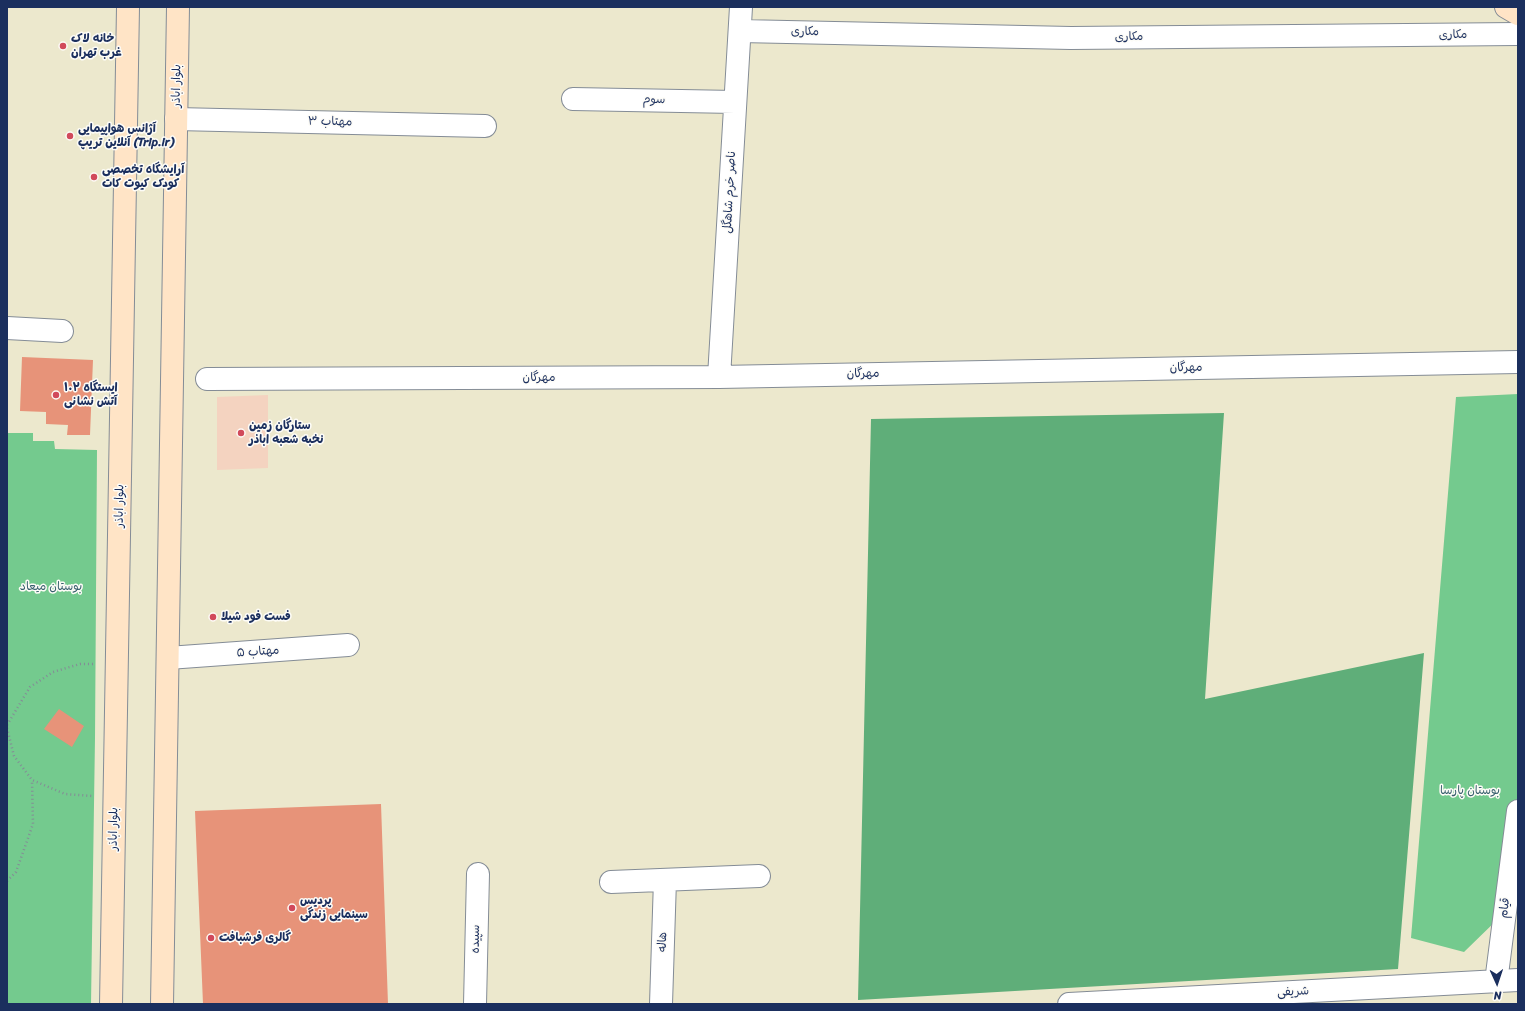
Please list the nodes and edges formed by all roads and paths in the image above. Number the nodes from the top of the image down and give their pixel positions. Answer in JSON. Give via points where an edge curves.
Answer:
{"nodes":[{"id":1,"x":128,"y":7,"type":"edge"},
{"id":2,"x":178,"y":7,"type":"edge"},
{"id":3,"x":741,"y":7,"type":"edge"},
{"id":4,"x":1506,"y":7,"type":"edge"},
{"id":5,"x":1518,"y":14,"type":"edge"},
{"id":6,"x":740,"y":31,"type":"junction"},
{"id":7,"x":1518,"y":34,"type":"edge"},
{"id":8,"x":574,"y":99,"type":"dead end"},
{"id":9,"x":735,"y":102,"type":"junction"},
{"id":10,"x":176,"y":119,"type":"junction"},
{"id":11,"x":485,"y":126,"type":"dead end"},
{"id":12,"x":7,"y":328,"type":"edge"},
{"id":13,"x":62,"y":331,"type":"dead end"},
{"id":14,"x":1518,"y":362,"type":"edge"},
{"id":15,"x":719,"y":377,"type":"junction"},
{"id":16,"x":207,"y":379,"type":"dead end"},
{"id":17,"x":348,"y":645,"type":"dead end"},
{"id":18,"x":168,"y":658,"type":"junction"},
{"id":19,"x":96,"y":664,"type":"dead end"},
{"id":20,"x":7,"y":727,"type":"edge"},
{"id":21,"x":32,"y":780,"type":"junction"},
{"id":22,"x":94,"y":796,"type":"dead end"},
{"id":23,"x":1518,"y":811,"type":"edge"},
{"id":24,"x":478,"y":874,"type":"dead end"},
{"id":25,"x":759,"y":876,"type":"dead end"},
{"id":26,"x":665,"y":880,"type":"junction"},
{"id":27,"x":7,"y":881,"type":"edge"},
{"id":28,"x":611,"y":882,"type":"dead end"},
{"id":29,"x":1518,"y":980,"type":"edge"},
{"id":30,"x":1496,"y":982,"type":"junction"},
{"id":31,"x":111,"y":1004,"type":"edge"},
{"id":32,"x":162,"y":1004,"type":"edge"},
{"id":33,"x":475,"y":1004,"type":"edge"},
{"id":34,"x":661,"y":1004,"type":"edge"},
{"id":35,"x":1069,"y":1004,"type":"edge"}],
"edges":[{"from":1,"to":31,"type":"main road","name":"بلوار اباذر"},
{"from":2,"to":10,"type":"main road","name":"بلوار اباذر"},
{"from":3,"to":6,"type":"street","name":"ناصر خرم شاهگل"},
{"from":4,"to":5,"type":"main road"},
{"from":6,"to":7,"type":"street","name":"مکاری","via":[[1071,38]]},
{"from":6,"to":9,"type":"street","name":"ناصر خرم شاهگل"},
{"from":8,"to":9,"type":"street","name":"سوم"},
{"from":9,"to":15,"type":"street","name":"ناصر خرم شاهگل"},
{"from":10,"to":11,"type":"street","name":"مهتاب ۳"},
{"from":10,"to":18,"type":"main road","name":"بلوار اباذر"},
{"from":12,"to":13,"type":"street"},
{"from":14,"to":15,"type":"street","name":"مهرگان"},
{"from":15,"to":16,"type":"street","name":"مهرگان"},
{"from":17,"to":18,"type":"street","name":"مهتاب ۵"},
{"from":18,"to":32,"type":"main road","name":"بلوار اباذر"},
{"from":19,"to":20,"type":"path","via":[[80,664],[53,672],[30,687]]},
{"from":20,"to":21,"type":"path","via":[[14,756]]},
{"from":21,"to":22,"type":"path","via":[[65,794]]},
{"from":21,"to":27,"type":"path","via":[[33,824],[16,872]]},
{"from":23,"to":30,"type":"street","name":"قیام"},
{"from":24,"to":33,"type":"street","name":"سپیده"},
{"from":25,"to":26,"type":"street"},
{"from":26,"to":28,"type":"street"},
{"from":26,"to":34,"type":"street","name":"هاله"},
{"from":29,"to":30,"type":"street","name":"شریفی"},
{"from":30,"to":35,"type":"street","name":"شریفی"}]}
